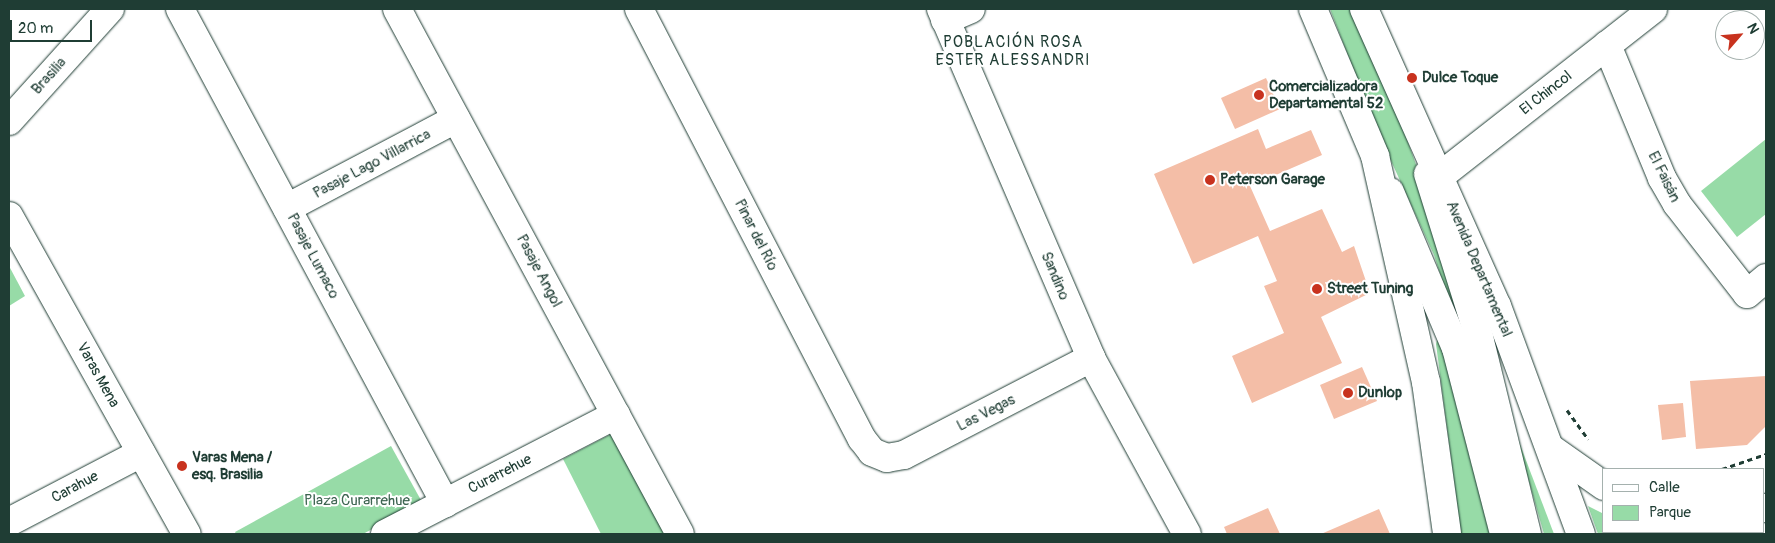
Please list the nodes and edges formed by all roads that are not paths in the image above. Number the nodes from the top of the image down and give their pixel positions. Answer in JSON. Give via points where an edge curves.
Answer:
{"nodes":[{"id":1,"x":110,"y":9,"type":"edge"},
{"id":2,"x":180,"y":9,"type":"edge"},
{"id":3,"x":397,"y":9,"type":"edge"},
{"id":4,"x":639,"y":9,"type":"edge"},
{"id":5,"x":971,"y":9,"type":"edge"},
{"id":6,"x":1313,"y":9,"type":"edge"},
{"id":7,"x":1364,"y":9,"type":"edge"},
{"id":8,"x":1654,"y":9,"type":"edge"},
{"id":9,"x":943,"y":14,"type":"edge"},
{"id":10,"x":1607,"y":45,"type":"junction"},
{"id":11,"x":456,"y":119,"type":"junction"},
{"id":12,"x":9,"y":121,"type":"edge"},
{"id":13,"x":1412,"y":121,"type":"junction"},
{"id":14,"x":1375,"y":156,"type":"junction"},
{"id":15,"x":1439,"y":177,"type":"junction"},
{"id":16,"x":287,"y":208,"type":"junction"},
{"id":17,"x":9,"y":216,"type":"edge"},
{"id":18,"x":1756,"y":286,"type":"edge"},
{"id":19,"x":1091,"y":358,"type":"junction"},
{"id":20,"x":616,"y":415,"type":"junction"},
{"id":21,"x":1550,"y":448,"type":"junction"},
{"id":22,"x":141,"y":453,"type":"junction"},
{"id":23,"x":879,"y":456,"type":"joint"},
{"id":24,"x":1602,"y":485,"type":"edge"},
{"id":25,"x":445,"y":503,"type":"junction"},
{"id":26,"x":9,"y":522,"type":"edge"},
{"id":27,"x":187,"y":534,"type":"edge"},
{"id":28,"x":385,"y":534,"type":"edge"},
{"id":29,"x":680,"y":534,"type":"edge"},
{"id":30,"x":1187,"y":534,"type":"edge"},
{"id":31,"x":1448,"y":534,"type":"edge"},
{"id":32,"x":1504,"y":534,"type":"edge"},
{"id":33,"x":1527,"y":534,"type":"edge"},
{"id":34,"x":1581,"y":534,"type":"edge"}],
"edges":[{"from":1,"to":12,"type":"street","name":"Brasilia"},
{"from":2,"to":16,"type":"street","name":"Pasaje Lumaco"},
{"from":3,"to":11,"type":"street","name":"Pasaje Angol"},
{"from":4,"to":23,"type":"street","name":"Pinar del Río","via":[[862,439]]},
{"from":5,"to":9,"type":"street"},
{"from":6,"to":14,"type":"street"},
{"from":7,"to":13,"type":"street","name":"Avenida Departamental"},
{"from":8,"to":10,"type":"street","name":"El Chincol"},
{"from":9,"to":19,"type":"street","name":"Sandino"},
{"from":10,"to":15,"type":"street","name":"El Chincol"},
{"from":10,"to":18,"type":"street","name":"El Faisán","via":[[1668,190]]},
{"from":11,"to":16,"type":"street","name":"Pasaje Lago Villarrica"},
{"from":11,"to":20,"type":"street","name":"Pasaje Angol"},
{"from":13,"to":15,"type":"street","name":"Avenida Departamental"},
{"from":13,"to":33,"type":"street","via":[[1479,337]]},
{"from":14,"to":31,"type":"street","via":[[1420,354]]},
{"from":14,"to":32,"type":"street","via":[[1456,348]]},
{"from":15,"to":21,"type":"street","name":"Avenida Departamental","via":[[1497,306]]},
{"from":16,"to":25,"type":"street","name":"Pasaje Lumaco"},
{"from":17,"to":22,"type":"street","name":"Varas Mena"},
{"from":19,"to":23,"type":"street","name":"Las Vegas","via":[[904,455]]},
{"from":19,"to":30,"type":"street","name":"Sandino"},
{"from":20,"to":25,"type":"street","name":"Curarrehue"},
{"from":20,"to":29,"type":"street","name":"Pasaje Angol"},
{"from":21,"to":24,"type":"street"},
{"from":21,"to":34,"type":"street","name":"Avenida Departamental"},
{"from":22,"to":26,"type":"street","name":"Carahue"},
{"from":22,"to":27,"type":"street","name":"Varas Mena"},
{"from":25,"to":28,"type":"street","name":"Curarrehue"}]}
